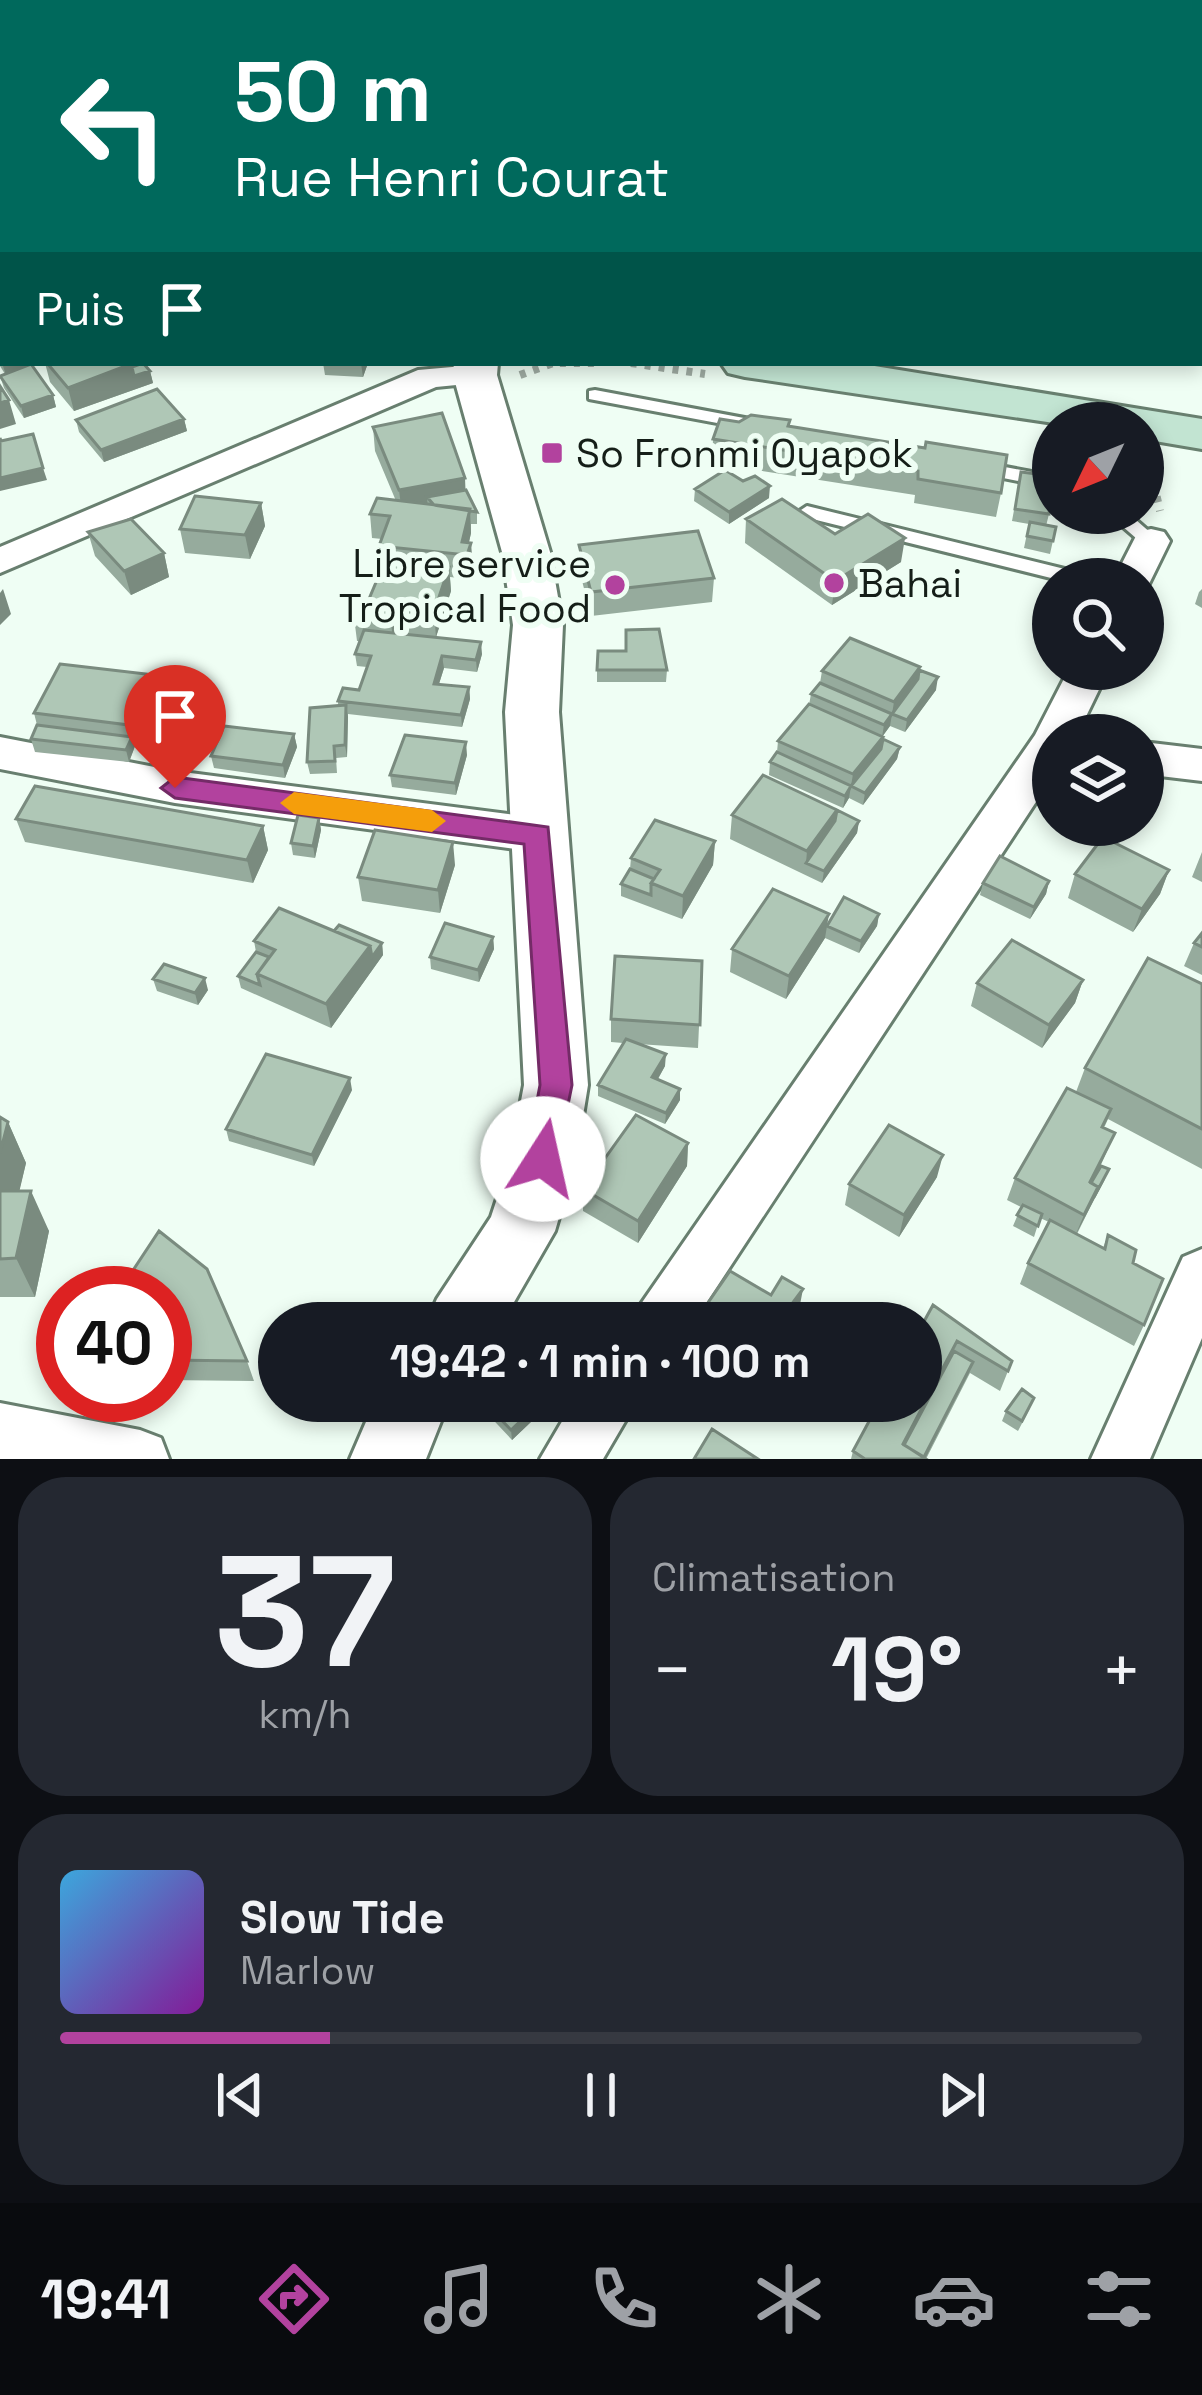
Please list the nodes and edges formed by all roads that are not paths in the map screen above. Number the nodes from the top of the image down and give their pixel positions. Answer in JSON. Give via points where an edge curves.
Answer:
{"nodes":[{"id":1,"x":768,"y":366,"type":"edge"},
{"id":2,"x":491,"y":371,"type":"edge"},
{"id":3,"x":596,"y":395,"type":"dead end"},
{"id":4,"x":778,"y":430,"type":"edge"},
{"id":5,"x":1202,"y":434,"type":"edge"},
{"id":6,"x":962,"y":464,"type":"edge"},
{"id":7,"x":1032,"y":478,"type":"edge"},
{"id":8,"x":807,"y":512,"type":"edge"},
{"id":9,"x":1142,"y":534,"type":"edge"},
{"id":10,"x":1151,"y":541,"type":"joint"},
{"id":11,"x":1143,"y":558,"type":"edge"},
{"id":12,"x":0,"y":561,"type":"edge"},
{"id":13,"x":1032,"y":567,"type":"edge"},
{"id":14,"x":0,"y":753,"type":"edge"},
{"id":15,"x":1164,"y":760,"type":"edge"},
{"id":16,"x":1202,"y":765,"type":"edge"},
{"id":17,"x":1032,"y":774,"type":"edge"},
{"id":18,"x":538,"y":835,"type":"junction"},
{"id":19,"x":475,"y":1302,"type":"edge"},
{"id":20,"x":675,"y":1302,"type":"edge"},
{"id":21,"x":1197,"y":1303,"type":"edge"},
{"id":22,"x":403,"y":1422,"type":"edge"},
{"id":23,"x":594,"y":1422,"type":"edge"},
{"id":24,"x":0,"y":1432,"type":"edge"},
{"id":25,"x":140,"y":1459,"type":"edge"},
{"id":26,"x":388,"y":1459,"type":"edge"},
{"id":27,"x":569,"y":1459,"type":"edge"},
{"id":28,"x":1120,"y":1459,"type":"edge"}],
"edges":[{"from":1,"to":5,"type":"main road"},
{"from":2,"to":12,"type":"street","via":[[430,377]]},
{"from":2,"to":18,"type":"street","via":[[538,625]]},
{"from":3,"to":4,"type":"lane"},
{"from":6,"to":7,"type":"lane"},
{"from":8,"to":13,"type":"lane"},
{"from":9,"to":10,"type":"lane"},
{"from":10,"to":11,"type":"street"},
{"from":14,"to":18,"type":"street","via":[[175,788]]},
{"from":15,"to":16,"type":"street"},
{"from":17,"to":20,"type":"street"},
{"from":18,"to":19,"type":"street","via":[[556,1085],[520,1231]]},
{"from":21,"to":28,"type":"street"},
{"from":22,"to":26,"type":"street"},
{"from":23,"to":27,"type":"street"},
{"from":24,"to":25,"type":"street"}]}
